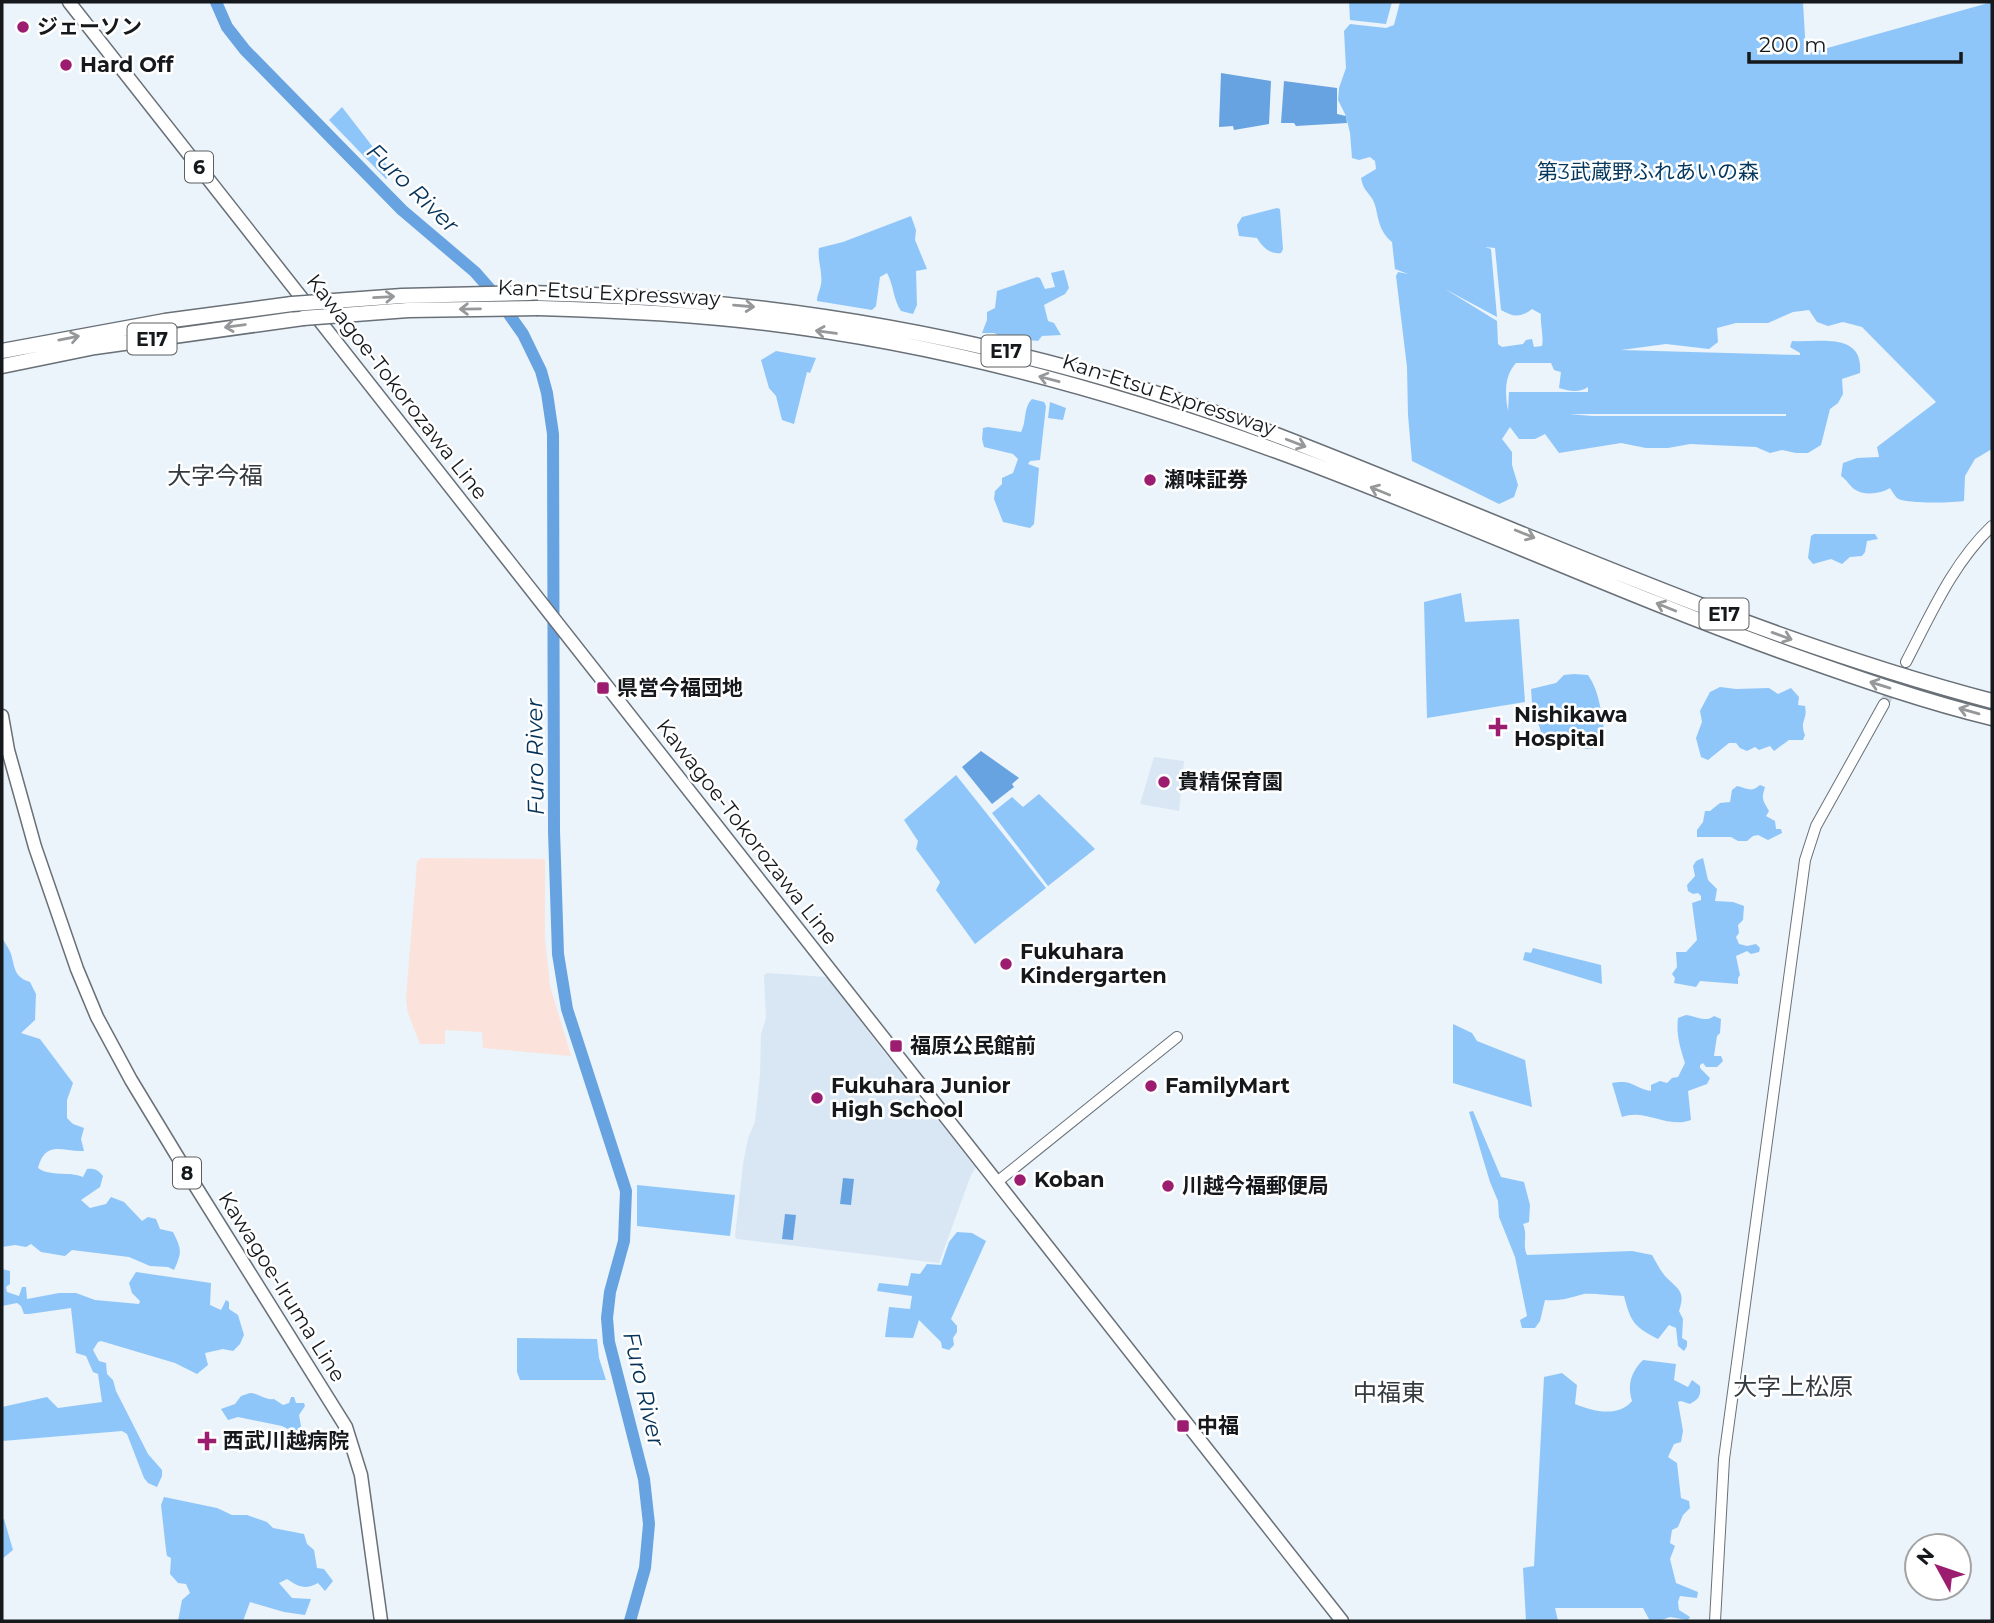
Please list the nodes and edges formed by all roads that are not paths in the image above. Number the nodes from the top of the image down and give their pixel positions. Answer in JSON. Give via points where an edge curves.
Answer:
{"nodes":[{"id":1,"x":69,"y":2,"type":"edge"},
{"id":2,"x":2,"y":351,"type":"edge"},
{"id":3,"x":2,"y":366,"type":"edge"},
{"id":4,"x":1992,"y":526,"type":"edge"},
{"id":5,"x":1906,"y":662,"type":"tunnel mouth"},
{"id":6,"x":1992,"y":701,"type":"edge"},
{"id":7,"x":1884,"y":704,"type":"tunnel mouth"},
{"id":8,"x":2,"y":716,"type":"edge"},
{"id":9,"x":1992,"y":718,"type":"edge"},
{"id":10,"x":1177,"y":1037,"type":"dead end"},
{"id":11,"x":997,"y":1182,"type":"junction"},
{"id":12,"x":381,"y":1621,"type":"edge"},
{"id":13,"x":1342,"y":1621,"type":"edge"},
{"id":14,"x":1715,"y":1621,"type":"edge"}],
"edges":[{"from":1,"to":11,"type":"main road","name":"Kawagoe-Tokorozawa Line","number":"6"},
{"from":2,"to":6,"type":"highway","name":"Kan-Etsu Expressway","number":"E17","one_way":true,"bridge":true,"via":[[165,321],[292,304],[529,293],[768,308],[945,337],[1112,379],[1228,417],[1795,641]]},
{"from":9,"to":3,"type":"highway","name":"Kan-Etsu Expressway","number":"E17","one_way":true,"bridge":true,"via":[[1736,635],[1280,452],[1108,394],[954,355],[860,337],[689,315],[538,308],[408,310],[303,318],[95,347]]},
{"from":4,"to":5,"type":"street","via":[[1957,567]]},
{"from":7,"to":14,"type":"street","via":[[1816,826],[1805,860],[1724,1459]]},
{"from":8,"to":12,"type":"main road","name":"Kawagoe-Iruma Line","number":"8","via":[[35,847],[97,1017],[191,1179],[346,1427],[360,1475]]},
{"from":10,"to":11,"type":"street"},
{"from":11,"to":13,"type":"main road","name":"Kawagoe-Tokorozawa Line","number":"6"}]}
